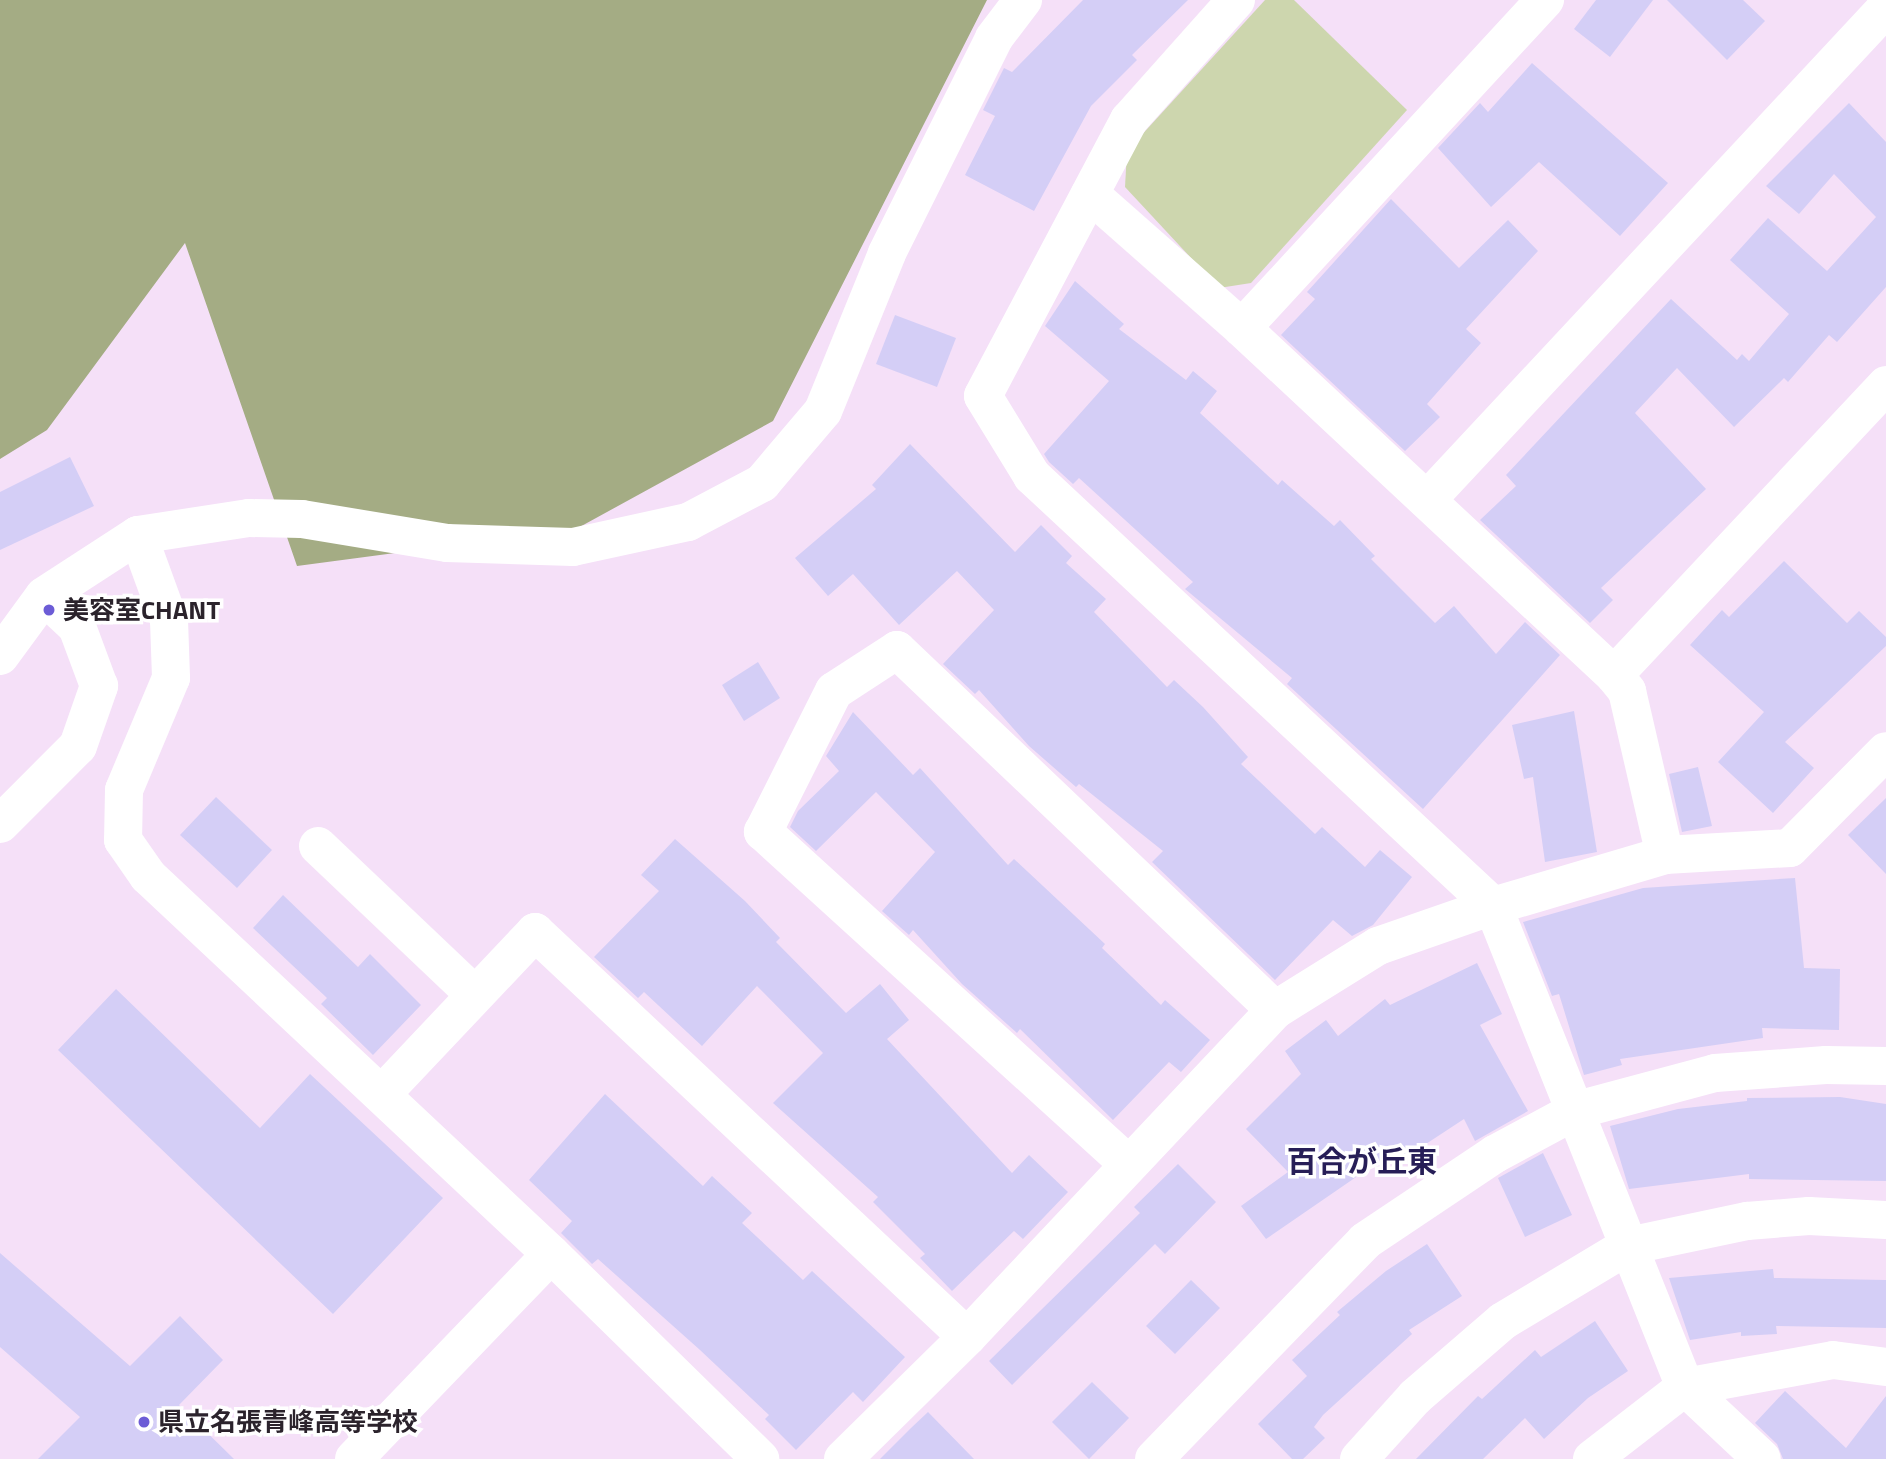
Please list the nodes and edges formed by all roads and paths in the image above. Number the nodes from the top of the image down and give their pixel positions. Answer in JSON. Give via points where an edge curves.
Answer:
{"nodes":[{"id":1,"x":1023,"y":0,"type":"edge"},
{"id":2,"x":1236,"y":0,"type":"edge"},
{"id":3,"x":1545,"y":0,"type":"edge"},
{"id":4,"x":1886,"y":8,"type":"edge"},
{"id":5,"x":1090,"y":194,"type":"junction"},
{"id":6,"x":1242,"y":328,"type":"junction"},
{"id":7,"x":1886,"y":385,"type":"edge"},
{"id":8,"x":1427,"y":500,"type":"junction"},
{"id":9,"x":138,"y":535,"type":"junction"},
{"id":10,"x":44,"y":596,"type":"junction"},
{"id":11,"x":0,"y":656,"type":"edge"},
{"id":12,"x":1615,"y":675,"type":"junction"},
{"id":13,"x":1886,"y":751,"type":"edge"},
{"id":14,"x":0,"y":824,"type":"edge"},
{"id":15,"x":318,"y":846,"type":"dead end"},
{"id":16,"x":1665,"y":855,"type":"junction"},
{"id":17,"x":1493,"y":906,"type":"junction"},
{"id":18,"x":475,"y":995,"type":"junction"},
{"id":19,"x":1275,"y":1010,"type":"junction"},
{"id":20,"x":1886,"y":1066,"type":"edge"},
{"id":21,"x":382,"y":1094,"type":"junction"},
{"id":22,"x":1577,"y":1111,"type":"junction"},
{"id":23,"x":1126,"y":1162,"type":"junction"},
{"id":24,"x":1886,"y":1220,"type":"edge"},
{"id":25,"x":1628,"y":1245,"type":"junction"},
{"id":26,"x":551,"y":1254,"type":"junction"},
{"id":27,"x":967,"y":1337,"type":"junction"},
{"id":28,"x":1886,"y":1367,"type":"edge"},
{"id":29,"x":1685,"y":1387,"type":"junction"},
{"id":30,"x":354,"y":1459,"type":"edge"},
{"id":31,"x":760,"y":1459,"type":"edge"},
{"id":32,"x":843,"y":1459,"type":"edge"},
{"id":33,"x":1154,"y":1459,"type":"edge"},
{"id":34,"x":1359,"y":1459,"type":"edge"},
{"id":35,"x":1592,"y":1459,"type":"edge"},
{"id":36,"x":1762,"y":1459,"type":"edge"}],
"edges":[{"from":1,"to":9,"type":"street","via":[[994,38],[887,253],[823,411],[762,483],[688,522],[573,547],[447,543],[302,519],[249,518]]},
{"from":2,"to":5,"type":"street","via":[[1129,120]]},
{"from":3,"to":6,"type":"street"},
{"from":4,"to":8,"type":"street"},
{"from":5,"to":6,"type":"street"},
{"from":5,"to":17,"type":"street","via":[[983,396],[1032,476]]},
{"from":6,"to":8,"type":"street"},
{"from":7,"to":12,"type":"street"},
{"from":8,"to":12,"type":"street"},
{"from":9,"to":10,"type":"street"},
{"from":9,"to":21,"type":"street","via":[[169,620],[171,678],[124,790],[123,840],[148,876]]},
{"from":10,"to":11,"type":"street"},
{"from":10,"to":14,"type":"street","via":[[77,627],[99,686],[79,746]]},
{"from":12,"to":16,"type":"street","via":[[1627,691]]},
{"from":13,"to":16,"type":"street","via":[[1790,848]]},
{"from":15,"to":18,"type":"street"},
{"from":16,"to":17,"type":"street"},
{"from":17,"to":19,"type":"street","via":[[1378,946]]},
{"from":17,"to":22,"type":"street"},
{"from":18,"to":21,"type":"street"},
{"from":18,"to":27,"type":"street","via":[[535,932]]},
{"from":19,"to":23,"type":"street"},
{"from":19,"to":23,"type":"street","via":[[897,650],[834,691],[763,832]]},
{"from":20,"to":22,"type":"street","via":[[1715,1073]]},
{"from":21,"to":26,"type":"street"},
{"from":22,"to":25,"type":"street"},
{"from":22,"to":33,"type":"street","via":[[1495,1154],[1364,1241]]},
{"from":23,"to":27,"type":"street"},
{"from":24,"to":25,"type":"street","via":[[1809,1216],[1747,1221]]},
{"from":25,"to":29,"type":"street"},
{"from":25,"to":34,"type":"street","via":[[1503,1321],[1415,1397]]},
{"from":26,"to":30,"type":"street"},
{"from":26,"to":31,"type":"street"},
{"from":27,"to":32,"type":"street"},
{"from":28,"to":29,"type":"street","via":[[1833,1360]]},
{"from":29,"to":35,"type":"street"},
{"from":29,"to":36,"type":"street"}]}
